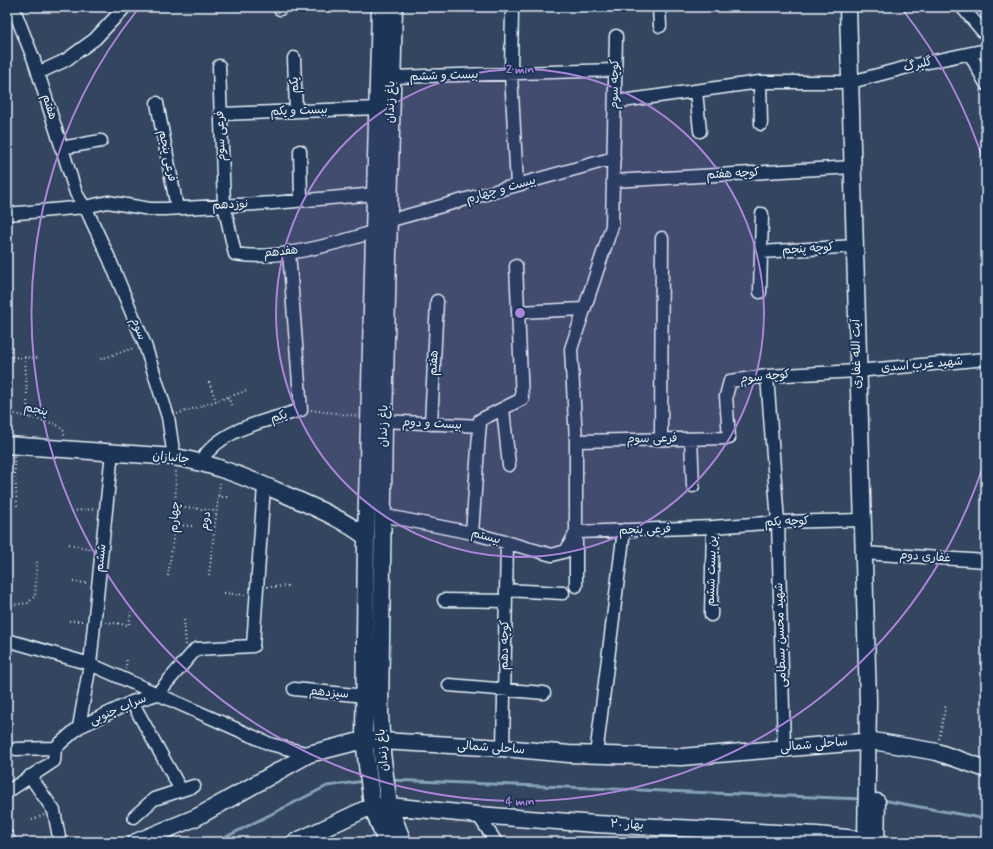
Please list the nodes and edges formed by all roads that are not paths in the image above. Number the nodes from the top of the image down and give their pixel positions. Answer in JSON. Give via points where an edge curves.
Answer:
{"nodes":[{"id":1,"x":13,"y":7,"type":"edge"},
{"id":2,"x":380,"y":7,"type":"edge"},
{"id":3,"x":394,"y":7,"type":"edge"},
{"id":4,"x":512,"y":7,"type":"edge"},
{"id":5,"x":659,"y":7,"type":"edge"},
{"id":6,"x":848,"y":7,"type":"edge"},
{"id":7,"x":962,"y":7,"type":"edge"},
{"id":8,"x":124,"y":8,"type":"edge"},
{"id":9,"x":660,"y":26,"type":"dead end"},
{"id":10,"x":986,"y":35,"type":"edge"},
{"id":11,"x":616,"y":36,"type":"dead end"},
{"id":12,"x":986,"y":50,"type":"edge"},
{"id":13,"x":970,"y":54,"type":"junction"},
{"id":14,"x":294,"y":58,"type":"dead end"},
{"id":15,"x":219,"y":66,"type":"dead end"},
{"id":16,"x":616,"y":70,"type":"junction"},
{"id":17,"x":38,"y":73,"type":"junction"},
{"id":18,"x":512,"y":74,"type":"junction"},
{"id":19,"x":392,"y":77,"type":"junction"},
{"id":20,"x":760,"y":82,"type":"junction"},
{"id":21,"x":850,"y":82,"type":"junction"},
{"id":22,"x":986,"y":84,"type":"edge"},
{"id":23,"x":696,"y":91,"type":"junction"},
{"id":24,"x":615,"y":102,"type":"junction"},
{"id":25,"x":157,"y":103,"type":"dead end"},
{"id":26,"x":378,"y":108,"type":"junction"},
{"id":27,"x":296,"y":111,"type":"junction"},
{"id":28,"x":220,"y":114,"type":"junction"},
{"id":29,"x":761,"y":124,"type":"dead end"},
{"id":30,"x":700,"y":131,"type":"dead end"},
{"id":31,"x":101,"y":141,"type":"dead end"},
{"id":32,"x":61,"y":148,"type":"junction"},
{"id":33,"x":300,"y":151,"type":"dead end"},
{"id":34,"x":614,"y":158,"type":"junction"},
{"id":35,"x":853,"y":167,"type":"junction"},
{"id":36,"x":613,"y":181,"type":"junction"},
{"id":37,"x":517,"y":185,"type":"junction"},
{"id":38,"x":376,"y":194,"type":"junction"},
{"id":39,"x":301,"y":199,"type":"junction"},
{"id":40,"x":224,"y":205,"type":"junction"},
{"id":41,"x":84,"y":207,"type":"junction"},
{"id":42,"x":177,"y":208,"type":"junction"},
{"id":43,"x":7,"y":214,"type":"edge"},
{"id":44,"x":762,"y":214,"type":"dead end"},
{"id":45,"x":388,"y":221,"type":"junction"},
{"id":46,"x":375,"y":231,"type":"junction"},
{"id":47,"x":662,"y":238,"type":"dead end"},
{"id":48,"x":855,"y":246,"type":"junction"},
{"id":49,"x":289,"y":252,"type":"junction"},
{"id":50,"x":761,"y":252,"type":"junction"},
{"id":51,"x":516,"y":266,"type":"dead end"},
{"id":52,"x":760,"y":292,"type":"dead end"},
{"id":53,"x":437,"y":302,"type":"dead end"},
{"id":54,"x":584,"y":309,"type":"junction"},
{"id":55,"x":518,"y":312,"type":"junction"},
{"id":56,"x":986,"y":359,"type":"edge"},
{"id":57,"x":857,"y":371,"type":"junction"},
{"id":58,"x":767,"y":376,"type":"junction"},
{"id":59,"x":503,"y":408,"type":"junction"},
{"id":60,"x":377,"y":419,"type":"junction"},
{"id":61,"x":431,"y":424,"type":"junction"},
{"id":62,"x":480,"y":426,"type":"junction"},
{"id":63,"x":729,"y":438,"type":"joint"},
{"id":64,"x":661,"y":439,"type":"junction"},
{"id":65,"x":690,"y":439,"type":"junction"},
{"id":66,"x":576,"y":441,"type":"junction"},
{"id":67,"x":10,"y":446,"type":"edge"},
{"id":68,"x":112,"y":452,"type":"junction"},
{"id":69,"x":174,"y":457,"type":"junction"},
{"id":70,"x":200,"y":461,"type":"junction"},
{"id":71,"x":509,"y":465,"type":"dead end"},
{"id":72,"x":264,"y":486,"type":"junction"},
{"id":73,"x":693,"y":486,"type":"dead end"},
{"id":74,"x":326,"y":512,"type":"junction"},
{"id":75,"x":374,"y":515,"type":"junction"},
{"id":76,"x":862,"y":520,"type":"junction"},
{"id":77,"x":778,"y":522,"type":"junction"},
{"id":78,"x":713,"y":527,"type":"junction"},
{"id":79,"x":624,"y":530,"type":"junction"},
{"id":80,"x":577,"y":532,"type":"junction"},
{"id":81,"x":472,"y":533,"type":"junction"},
{"id":82,"x":366,"y":537,"type":"junction"},
{"id":83,"x":507,"y":542,"type":"junction"},
{"id":84,"x":863,"y":553,"type":"junction"},
{"id":85,"x":986,"y":561,"type":"edge"},
{"id":86,"x":576,"y":586,"type":"dead end"},
{"id":87,"x":563,"y":593,"type":"dead end"},
{"id":88,"x":506,"y":595,"type":"junction"},
{"id":89,"x":444,"y":600,"type":"dead end"},
{"id":90,"x":710,"y":616,"type":"dead end"},
{"id":91,"x":7,"y":640,"type":"edge"},
{"id":92,"x":90,"y":664,"type":"junction"},
{"id":93,"x":449,"y":685,"type":"dead end"},
{"id":94,"x":504,"y":689,"type":"junction"},
{"id":95,"x":294,"y":690,"type":"dead end"},
{"id":96,"x":544,"y":693,"type":"dead end"},
{"id":97,"x":157,"y":694,"type":"junction"},
{"id":98,"x":365,"y":696,"type":"junction"},
{"id":99,"x":132,"y":702,"type":"junction"},
{"id":100,"x":79,"y":727,"type":"junction"},
{"id":101,"x":871,"y":741,"type":"junction"},
{"id":102,"x":364,"y":747,"type":"junction"},
{"id":103,"x":382,"y":747,"type":"junction"},
{"id":104,"x":55,"y":748,"type":"junction"},
{"id":105,"x":503,"y":748,"type":"junction"},
{"id":106,"x":784,"y":748,"type":"junction"},
{"id":107,"x":16,"y":749,"type":"dead end"},
{"id":108,"x":309,"y":754,"type":"junction"},
{"id":109,"x":596,"y":755,"type":"junction"},
{"id":110,"x":986,"y":769,"type":"edge"},
{"id":111,"x":30,"y":776,"type":"junction"},
{"id":112,"x":194,"y":786,"type":"dead end"},
{"id":113,"x":181,"y":790,"type":"junction"},
{"id":114,"x":7,"y":792,"type":"edge"},
{"id":115,"x":388,"y":800,"type":"junction"},
{"id":116,"x":371,"y":801,"type":"junction"},
{"id":117,"x":478,"y":815,"type":"junction"},
{"id":118,"x":134,"y":817,"type":"dead end"},
{"id":119,"x":7,"y":836,"type":"edge"},
{"id":120,"x":872,"y":837,"type":"edge"},
{"id":121,"x":816,"y":838,"type":"edge"},
{"id":122,"x":9,"y":842,"type":"edge"},
{"id":123,"x":60,"y":842,"type":"edge"},
{"id":124,"x":136,"y":842,"type":"edge"},
{"id":125,"x":295,"y":842,"type":"edge"},
{"id":126,"x":386,"y":842,"type":"edge"},
{"id":127,"x":403,"y":842,"type":"edge"},
{"id":128,"x":496,"y":842,"type":"edge"}],
"edges":[{"from":1,"to":17,"type":"street","name":"هفتم"},
{"from":2,"to":26,"type":"street","name":"باغ زندان"},
{"from":3,"to":19,"type":"street","name":"باغ زندان"},
{"from":4,"to":18,"type":"street"},
{"from":5,"to":9,"type":"street"},
{"from":6,"to":21,"type":"street","name":"آیت الله غفاری"},
{"from":7,"to":10,"type":"street"},
{"from":8,"to":17,"type":"street","via":[[95,39],[66,60]]},
{"from":11,"to":16,"type":"street","name":"کوچه سوم"},
{"from":12,"to":13,"type":"street","name":"گلبرگ"},
{"from":13,"to":21,"type":"street","name":"گلبرگ"},
{"from":13,"to":22,"type":"street"},
{"from":14,"to":27,"type":"street","name":"یکم"},
{"from":15,"to":28,"type":"street","name":"فرعی سوم"},
{"from":16,"to":18,"type":"street","name":"بیست و ششم"},
{"from":16,"to":24,"type":"street","name":"کوچه سوم"},
{"from":17,"to":32,"type":"street","name":"هفتم"},
{"from":18,"to":19,"type":"street","name":"بیست و ششم"},
{"from":18,"to":37,"type":"street"},
{"from":19,"to":45,"type":"street","name":"باغ زندان"},
{"from":20,"to":21,"type":"street","name":"گلبرگ"},
{"from":20,"to":23,"type":"street","name":"گلبرگ"},
{"from":20,"to":29,"type":"street"},
{"from":21,"to":35,"type":"street","name":"آیت الله غفاری"},
{"from":23,"to":24,"type":"street","name":"گلبرگ"},
{"from":23,"to":30,"type":"street"},
{"from":24,"to":34,"type":"street","name":"کوچه سوم"},
{"from":25,"to":42,"type":"street","name":"فرعی پنجم"},
{"from":26,"to":27,"type":"street","name":"بیست و یکم"},
{"from":26,"to":38,"type":"street","name":"باغ زندان"},
{"from":27,"to":28,"type":"street","name":"بیست و یکم"},
{"from":28,"to":40,"type":"street","name":"فرعی سوم"},
{"from":31,"to":32,"type":"street"},
{"from":32,"to":41,"type":"street","name":"هفتم","via":[[76,193]]},
{"from":33,"to":39,"type":"street"},
{"from":34,"to":36,"type":"street","name":"کوچه سوم"},
{"from":34,"to":37,"type":"street","name":"بیست و چهارم"},
{"from":35,"to":36,"type":"street","name":"کوچه هفتم"},
{"from":35,"to":48,"type":"street","name":"آیت الله غفاری"},
{"from":36,"to":54,"type":"street","name":"کوچه سوم","via":[[612,226]]},
{"from":37,"to":45,"type":"street","name":"بیست و چهارم"},
{"from":38,"to":39,"type":"street","name":"نوزدهم"},
{"from":38,"to":46,"type":"street","name":"باغ زندان"},
{"from":39,"to":40,"type":"street","name":"نوزدهم"},
{"from":40,"to":42,"type":"street","name":"نوزدهم"},
{"from":40,"to":49,"type":"street","name":"هفدهم","via":[[235,254]]},
{"from":41,"to":42,"type":"street","name":"نوزدهم","via":[[108,202],[150,209]]},
{"from":41,"to":43,"type":"street","name":"نوزدهم"},
{"from":41,"to":69,"type":"street","name":"سوم","via":[[109,258],[145,345],[168,417]]},
{"from":44,"to":50,"type":"street"},
{"from":45,"to":60,"type":"street","name":"باغ زندان"},
{"from":46,"to":49,"type":"street","name":"هفدهم","via":[[347,240]]},
{"from":46,"to":60,"type":"street","name":"باغ زندان"},
{"from":47,"to":64,"type":"street"},
{"from":48,"to":50,"type":"street","name":"کوچه پنجم"},
{"from":48,"to":57,"type":"street","name":"آیت الله غفاری"},
{"from":49,"to":70,"type":"street","name":"یکم","via":[[300,410],[223,438]]},
{"from":50,"to":52,"type":"street"},
{"from":51,"to":55,"type":"street"},
{"from":53,"to":61,"type":"street","name":"هفتم"},
{"from":54,"to":55,"type":"street"},
{"from":54,"to":66,"type":"street","name":"کوچه سوم","via":[[571,349]]},
{"from":55,"to":59,"type":"street","via":[[522,399]]},
{"from":56,"to":57,"type":"street","name":"شهید عرب اسدی"},
{"from":57,"to":58,"type":"street","name":"کوچه سوم"},
{"from":57,"to":76,"type":"street","name":"آیت الله غفاری"},
{"from":58,"to":63,"type":"street","name":"کوچه سوم","via":[[730,381],[726,396]]},
{"from":58,"to":77,"type":"street","name":"شهید محسن بسطامی"},
{"from":59,"to":62,"type":"street","via":[[480,420]]},
{"from":59,"to":71,"type":"street"},
{"from":60,"to":61,"type":"street","name":"بیست و دوم"},
{"from":60,"to":75,"type":"street","name":"باغ زندان"},
{"from":61,"to":62,"type":"street","name":"بیست و دوم"},
{"from":62,"to":81,"type":"street"},
{"from":63,"to":65,"type":"street","name":"فرعی سوم"},
{"from":64,"to":65,"type":"street","name":"فرعی سوم"},
{"from":64,"to":66,"type":"street","name":"فرعی سوم"},
{"from":65,"to":73,"type":"street"},
{"from":66,"to":80,"type":"street","name":"کوچه سوم"},
{"from":67,"to":68,"type":"street","name":"جانبازان"},
{"from":68,"to":69,"type":"street","name":"جانبازان"},
{"from":68,"to":92,"type":"street","name":"ششم"},
{"from":69,"to":70,"type":"street","name":"جانبازان"},
{"from":70,"to":72,"type":"street","name":"جانبازان"},
{"from":72,"to":74,"type":"street","name":"جانبازان"},
{"from":72,"to":97,"type":"street","via":[[253,646],[196,649]]},
{"from":74,"to":75,"type":"street","name":"جانبازان"},
{"from":74,"to":82,"type":"street","name":"جانبازان"},
{"from":75,"to":81,"type":"street","name":"بیستم"},
{"from":75,"to":82,"type":"street","name":"باغ زندان"},
{"from":75,"to":103,"type":"street","name":"باغ زندان"},
{"from":76,"to":77,"type":"street","name":"کوچه یکم"},
{"from":76,"to":84,"type":"street","name":"آیت الله غفاری"},
{"from":77,"to":78,"type":"street","name":"کوچه یکم"},
{"from":77,"to":106,"type":"street","name":"شهید محسن بسطامی"},
{"from":78,"to":79,"type":"street","name":"فرعی پنجم"},
{"from":78,"to":90,"type":"street","name":"بن بست ششم"},
{"from":79,"to":80,"type":"street","name":"فرعی پنجم"},
{"from":79,"to":109,"type":"street"},
{"from":80,"to":83,"type":"street","name":"بیستم","via":[[566,551],[552,555]]},
{"from":80,"to":86,"type":"street","name":"کوچه سوم"},
{"from":81,"to":83,"type":"street","name":"بیستم"},
{"from":82,"to":98,"type":"street","name":"باغ زندان"},
{"from":83,"to":88,"type":"street","name":"کوچه دهم"},
{"from":84,"to":85,"type":"street","name":"غفاری دوم"},
{"from":84,"to":101,"type":"street","name":"آیت الله غفاری"},
{"from":87,"to":88,"type":"street"},
{"from":88,"to":89,"type":"street"},
{"from":88,"to":94,"type":"street","name":"کوچه دهم"},
{"from":91,"to":92,"type":"street"},
{"from":92,"to":97,"type":"street"},
{"from":92,"to":100,"type":"street","name":"سراب جنوبی"},
{"from":93,"to":94,"type":"street"},
{"from":94,"to":96,"type":"street"},
{"from":94,"to":105,"type":"street","name":"کوچه دهم"},
{"from":95,"to":98,"type":"street","name":"سیزدهم"},
{"from":97,"to":99,"type":"street","name":"سراب جنوبی"},
{"from":97,"to":108,"type":"street","via":[[270,744]]},
{"from":98,"to":102,"type":"street","name":"باغ زندان"},
{"from":99,"to":100,"type":"street","name":"سراب جنوبی"},
{"from":99,"to":113,"type":"street"},
{"from":100,"to":104,"type":"street","name":"سراب جنوبی"},
{"from":101,"to":106,"type":"street","name":"ساحلی شمالی"},
{"from":101,"to":110,"type":"street","name":"ساحلی شمالی","via":[[937,752]]},
{"from":101,"to":120,"type":"street","name":"آیت الله غفاری"},
{"from":102,"to":103,"type":"street","name":"ساحلی شمالی"},
{"from":102,"to":108,"type":"street","name":"ساحلی شمالی"},
{"from":102,"to":116,"type":"street","name":"باغ زندان"},
{"from":103,"to":105,"type":"street","name":"ساحلی شمالی"},
{"from":103,"to":115,"type":"street","name":"باغ زندان"},
{"from":104,"to":107,"type":"street"},
{"from":104,"to":111,"type":"street","name":"سراب جنوبی","via":[[54,761]]},
{"from":105,"to":109,"type":"street","name":"ساحلی شمالی"},
{"from":106,"to":109,"type":"street","name":"ساحلی شمالی","via":[[681,757]]},
{"from":108,"to":124,"type":"street","name":"ساحلی شمالی","via":[[197,817]]},
{"from":111,"to":114,"type":"street","name":"سراب جنوبی"},
{"from":111,"to":123,"type":"street","via":[[54,811]]},
{"from":112,"to":113,"type":"street"},
{"from":113,"to":118,"type":"street","via":[[154,799]]},
{"from":115,"to":116,"type":"street","name":"بهار ۲۰"},
{"from":115,"to":117,"type":"street","name":"بهار ۲۰"},
{"from":115,"to":127,"type":"street","name":"باغ زندان"},
{"from":116,"to":125,"type":"street"},
{"from":116,"to":126,"type":"street","name":"باغ زندان"},
{"from":117,"to":121,"type":"street","name":"بهار ۲۰"},
{"from":117,"to":128,"type":"street"},
{"from":119,"to":122,"type":"street"},
{"from":120,"to":121,"type":"street","name":"بهار ۲۰"}]}
